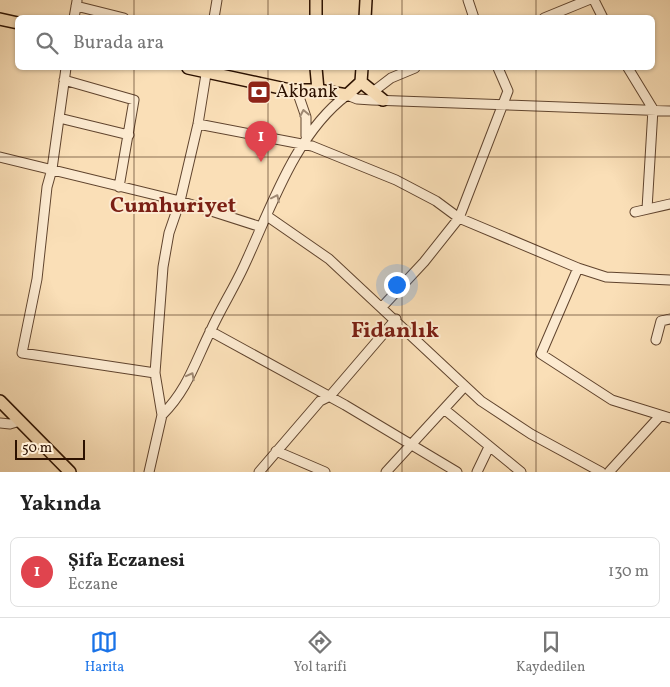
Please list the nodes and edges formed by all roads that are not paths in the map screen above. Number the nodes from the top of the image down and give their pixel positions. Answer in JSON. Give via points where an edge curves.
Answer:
{"nodes":[{"id":1,"x":217,"y":0,"type":"edge"},
{"id":2,"x":316,"y":0,"type":"edge"},
{"id":3,"x":366,"y":0,"type":"edge"},
{"id":4,"x":468,"y":0,"type":"edge"},
{"id":5,"x":588,"y":0,"type":"edge"},
{"id":6,"x":594,"y":0,"type":"edge"},
{"id":7,"x":76,"y":3,"type":"edge"},
{"id":8,"x":114,"y":15,"type":"edge"},
{"id":9,"x":214,"y":15,"type":"edge"},
{"id":10,"x":316,"y":15,"type":"edge"},
{"id":11,"x":365,"y":15,"type":"edge"},
{"id":12,"x":473,"y":15,"type":"edge"},
{"id":13,"x":551,"y":15,"type":"edge"},
{"id":14,"x":602,"y":15,"type":"edge"},
{"id":15,"x":0,"y":19,"type":"edge"},
{"id":16,"x":15,"y":22,"type":"edge"},
{"id":17,"x":66,"y":70,"type":"edge"},
{"id":18,"x":206,"y":70,"type":"edge"},
{"id":19,"x":316,"y":70,"type":"edge"},
{"id":20,"x":362,"y":70,"type":"edge"},
{"id":21,"x":410,"y":70,"type":"edge"},
{"id":22,"x":499,"y":70,"type":"edge"},
{"id":23,"x":629,"y":70,"type":"edge"},
{"id":24,"x":64,"y":80,"type":"junction"},
{"id":25,"x":361,"y":82,"type":"junction"},
{"id":26,"x":297,"y":90,"type":"junction"},
{"id":27,"x":318,"y":90,"type":"junction"},
{"id":28,"x":374,"y":91,"type":"junction"},
{"id":29,"x":346,"y":95,"type":"junction"},
{"id":30,"x":383,"y":100,"type":"junction"},
{"id":31,"x":504,"y":105,"type":"junction"},
{"id":32,"x":653,"y":109,"type":"junction"},
{"id":33,"x":670,"y":110,"type":"edge"},
{"id":34,"x":59,"y":118,"type":"junction"},
{"id":35,"x":198,"y":124,"type":"junction"},
{"id":36,"x":129,"y":135,"type":"junction"},
{"id":37,"x":304,"y":140,"type":"junction"},
{"id":38,"x":0,"y":157,"type":"edge"},
{"id":39,"x":52,"y":169,"type":"junction"},
{"id":40,"x":119,"y":187,"type":"junction"},
{"id":41,"x":180,"y":201,"type":"junction"},
{"id":42,"x":670,"y":204,"type":"edge"},
{"id":43,"x":647,"y":209,"type":"junction"},
{"id":44,"x":635,"y":212,"type":"dead end"},
{"id":45,"x":267,"y":216,"type":"junction"},
{"id":46,"x":459,"y":218,"type":"junction"},
{"id":47,"x":262,"y":227,"type":"junction"},
{"id":48,"x":578,"y":268,"type":"junction"},
{"id":49,"x":670,"y":280,"type":"edge"},
{"id":50,"x":382,"y":307,"type":"junction"},
{"id":51,"x":396,"y":319,"type":"junction"},
{"id":52,"x":670,"y":319,"type":"edge"},
{"id":53,"x":210,"y":331,"type":"junction"},
{"id":54,"x":656,"y":340,"type":"dead end"},
{"id":55,"x":155,"y":373,"type":"junction"},
{"id":56,"x":465,"y":386,"type":"junction"},
{"id":57,"x":330,"y":396,"type":"junction"},
{"id":58,"x":0,"y":400,"type":"edge"},
{"id":59,"x":444,"y":409,"type":"junction"},
{"id":60,"x":162,"y":415,"type":"junction"},
{"id":61,"x":660,"y":416,"type":"junction"},
{"id":62,"x":670,"y":418,"type":"edge"},
{"id":63,"x":20,"y":422,"type":"junction"},
{"id":64,"x":0,"y":423,"type":"edge"},
{"id":65,"x":411,"y":444,"type":"junction"},
{"id":66,"x":489,"y":447,"type":"junction"},
{"id":67,"x":276,"y":451,"type":"junction"},
{"id":68,"x":598,"y":471,"type":"edge"},
{"id":69,"x":70,"y":472,"type":"edge"},
{"id":70,"x":149,"y":472,"type":"edge"},
{"id":71,"x":259,"y":472,"type":"edge"},
{"id":72,"x":325,"y":472,"type":"edge"},
{"id":73,"x":388,"y":472,"type":"edge"},
{"id":74,"x":457,"y":472,"type":"edge"},
{"id":75,"x":477,"y":472,"type":"edge"},
{"id":76,"x":521,"y":472,"type":"edge"},
{"id":77,"x":609,"y":472,"type":"edge"}],
"edges":[{"from":1,"to":9,"type":"street"},
{"from":2,"to":10,"type":"main road"},
{"from":3,"to":11,"type":"main road"},
{"from":4,"to":12,"type":"street"},
{"from":5,"to":13,"type":"street"},
{"from":6,"to":14,"type":"street"},
{"from":7,"to":8,"type":"street"},
{"from":15,"to":16,"type":"main road"},
{"from":17,"to":24,"type":"street"},
{"from":18,"to":26,"type":"main road"},
{"from":18,"to":35,"type":"street"},
{"from":19,"to":27,"type":"main road"},
{"from":20,"to":25,"type":"main road"},
{"from":21,"to":28,"type":"street"},
{"from":22,"to":31,"type":"street","via":[[508,91]]},
{"from":23,"to":32,"type":"street"},
{"from":24,"to":34,"type":"street"},
{"from":24,"to":36,"type":"street","via":[[134,100]]},
{"from":25,"to":28,"type":"main road"},
{"from":25,"to":29,"type":"main road"},
{"from":26,"to":27,"type":"main road"},
{"from":37,"to":26,"type":"street","one_way":true,"via":[[306,117]]},
{"from":27,"to":29,"type":"main road"},
{"from":28,"to":30,"type":"main road"},
{"from":29,"to":30,"type":"street"},
{"from":29,"to":37,"type":"street","via":[[332,106]]},
{"from":30,"to":31,"type":"street"},
{"from":31,"to":32,"type":"street"},
{"from":31,"to":46,"type":"street"},
{"from":32,"to":33,"type":"street"},
{"from":32,"to":43,"type":"street"},
{"from":34,"to":36,"type":"street"},
{"from":34,"to":39,"type":"street"},
{"from":35,"to":37,"type":"street"},
{"from":35,"to":41,"type":"street"},
{"from":36,"to":40,"type":"street"},
{"from":45,"to":37,"type":"street","one_way":true},
{"from":37,"to":46,"type":"street","via":[[396,180],[436,201]]},
{"from":38,"to":39,"type":"street"},
{"from":39,"to":40,"type":"street"},
{"from":39,"to":55,"type":"street","via":[[37,278],[22,353]]},
{"from":40,"to":41,"type":"street"},
{"from":41,"to":47,"type":"street"},
{"from":41,"to":55,"type":"street","via":[[168,233],[163,267]]},
{"from":42,"to":43,"type":"street"},
{"from":43,"to":44,"type":"street"},
{"from":45,"to":47,"type":"street"},
{"from":45,"to":50,"type":"street","via":[[329,259]]},
{"from":46,"to":48,"type":"street"},
{"from":46,"to":50,"type":"street"},
{"from":47,"to":53,"type":"street"},
{"from":48,"to":49,"type":"street","via":[[606,277]]},
{"from":48,"to":61,"type":"street","via":[[541,354],[612,400]]},
{"from":50,"to":51,"type":"street"},
{"from":51,"to":56,"type":"street"},
{"from":51,"to":57,"type":"street"},
{"from":52,"to":54,"type":"street","via":[[659,324]]},
{"from":53,"to":57,"type":"street"},
{"from":60,"to":53,"type":"street","one_way":true,"via":[[192,375]]},
{"from":55,"to":60,"type":"street"},
{"from":56,"to":59,"type":"street"},
{"from":56,"to":68,"type":"street","via":[[481,401],[531,434]]},
{"from":57,"to":65,"type":"street"},
{"from":57,"to":67,"type":"street","via":[[320,401]]},
{"from":58,"to":63,"type":"main road"},
{"from":59,"to":65,"type":"street"},
{"from":59,"to":66,"type":"street"},
{"from":60,"to":70,"type":"street"},
{"from":61,"to":62,"type":"street"},
{"from":61,"to":77,"type":"street"},
{"from":63,"to":64,"type":"street"},
{"from":63,"to":69,"type":"main road"},
{"from":65,"to":73,"type":"street"},
{"from":65,"to":74,"type":"street"},
{"from":66,"to":75,"type":"street"},
{"from":66,"to":76,"type":"street"},
{"from":67,"to":71,"type":"street"},
{"from":67,"to":72,"type":"street"}]}
